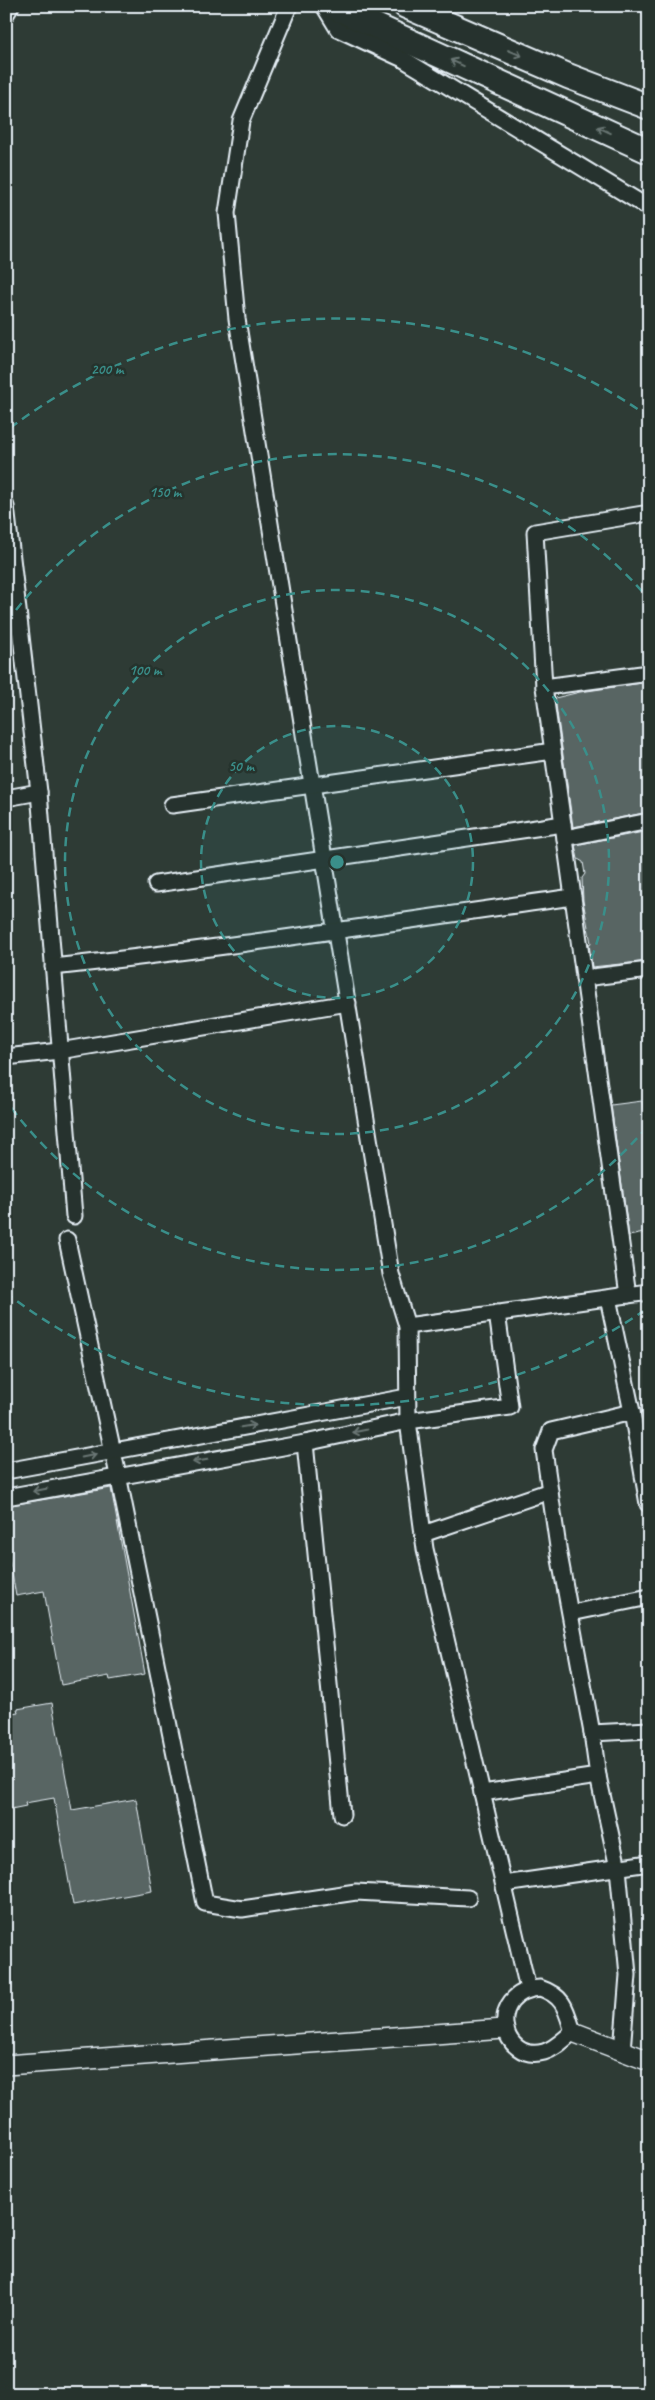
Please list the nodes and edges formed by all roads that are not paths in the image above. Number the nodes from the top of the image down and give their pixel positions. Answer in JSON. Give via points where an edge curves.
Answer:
{"nodes":[{"id":1,"x":11,"y":6,"type":"edge"},
{"id":2,"x":289,"y":6,"type":"edge"},
{"id":3,"x":324,"y":6,"type":"edge"},
{"id":4,"x":332,"y":6,"type":"edge"},
{"id":5,"x":406,"y":6,"type":"edge"},
{"id":6,"x":6,"y":14,"type":"edge"},
{"id":7,"x":649,"y":107,"type":"edge"},
{"id":8,"x":649,"y":151,"type":"edge"},
{"id":9,"x":649,"y":208,"type":"edge"},
{"id":10,"x":6,"y":506,"type":"edge"},
{"id":11,"x":649,"y":513,"type":"edge"},
{"id":12,"x":649,"y":672,"type":"edge"},
{"id":13,"x":544,"y":687,"type":"junction"},
{"id":14,"x":553,"y":750,"type":"junction"},
{"id":15,"x":314,"y":785,"type":"junction"},
{"id":16,"x":39,"y":792,"type":"junction"},
{"id":17,"x":6,"y":798,"type":"edge"},
{"id":18,"x":172,"y":805,"type":"dead end"},
{"id":19,"x":649,"y":821,"type":"edge"},
{"id":20,"x":564,"y":831,"type":"junction"},
{"id":21,"x":326,"y":858,"type":"junction"},
{"id":22,"x":156,"y":884,"type":"dead end"},
{"id":23,"x":573,"y":897,"type":"junction"},
{"id":24,"x":337,"y":929,"type":"junction"},
{"id":25,"x":53,"y":967,"type":"junction"},
{"id":26,"x":649,"y":970,"type":"edge"},
{"id":27,"x":584,"y":978,"type":"junction"},
{"id":28,"x":348,"y":1003,"type":"junction"},
{"id":29,"x":59,"y":1051,"type":"junction"},
{"id":30,"x":6,"y":1056,"type":"edge"},
{"id":31,"x":74,"y":1216,"type":"dead end"},
{"id":32,"x":67,"y":1240,"type":"dead end"},
{"id":33,"x":649,"y":1292,"type":"edge"},
{"id":34,"x":628,"y":1295,"type":"junction"},
{"id":35,"x":608,"y":1298,"type":"junction"},
{"id":36,"x":497,"y":1314,"type":"junction"},
{"id":37,"x":407,"y":1326,"type":"junction"},
{"id":38,"x":408,"y":1397,"type":"junction"},
{"id":39,"x":632,"y":1412,"type":"junction"},
{"id":40,"x":408,"y":1421,"type":"junction"},
{"id":41,"x":306,"y":1443,"type":"junction"},
{"id":42,"x":113,"y":1451,"type":"junction"},
{"id":43,"x":6,"y":1471,"type":"edge"},
{"id":44,"x":118,"y":1475,"type":"junction"},
{"id":45,"x":550,"y":1491,"type":"junction"},
{"id":46,"x":6,"y":1497,"type":"edge"},
{"id":47,"x":648,"y":1504,"type":"dead end"},
{"id":48,"x":423,"y":1534,"type":"junction"},
{"id":49,"x":649,"y":1597,"type":"edge"},
{"id":50,"x":571,"y":1613,"type":"junction"},
{"id":51,"x":649,"y":1730,"type":"edge"},
{"id":52,"x":592,"y":1733,"type":"junction"},
{"id":53,"x":598,"y":1776,"type":"junction"},
{"id":54,"x":482,"y":1793,"type":"junction"},
{"id":55,"x":342,"y":1815,"type":"dead end"},
{"id":56,"x":649,"y":1863,"type":"edge"},
{"id":57,"x":618,"y":1868,"type":"junction"},
{"id":58,"x":504,"y":1884,"type":"junction"},
{"id":59,"x":468,"y":1898,"type":"dead end"},
{"id":60,"x":528,"y":1989,"type":"junction"},
{"id":61,"x":504,"y":2029,"type":"junction"},
{"id":62,"x":573,"y":2032,"type":"junction"},
{"id":63,"x":622,"y":2051,"type":"junction"},
{"id":64,"x":649,"y":2061,"type":"edge"},
{"id":65,"x":6,"y":2065,"type":"edge"}],
"edges":[{"from":1,"to":6,"type":"street"},
{"from":2,"to":15,"type":"street","via":[[241,121],[227,214],[237,318]]},
{"from":3,"to":9,"type":"street","via":[[338,29],[403,59]]},
{"from":8,"to":4,"type":"main road","one_way":true},
{"from":5,"to":7,"type":"main road","one_way":true},
{"from":10,"to":16,"type":"street"},
{"from":11,"to":13,"type":"street","via":[[534,532]]},
{"from":12,"to":13,"type":"street"},
{"from":13,"to":14,"type":"street"},
{"from":14,"to":15,"type":"street"},
{"from":14,"to":20,"type":"street"},
{"from":15,"to":18,"type":"street"},
{"from":15,"to":21,"type":"street"},
{"from":16,"to":17,"type":"street"},
{"from":16,"to":25,"type":"street"},
{"from":19,"to":20,"type":"street"},
{"from":20,"to":21,"type":"street"},
{"from":20,"to":23,"type":"street"},
{"from":21,"to":22,"type":"street"},
{"from":21,"to":24,"type":"street"},
{"from":23,"to":24,"type":"street"},
{"from":23,"to":27,"type":"street"},
{"from":24,"to":25,"type":"street","via":[[181,953]]},
{"from":24,"to":28,"type":"street"},
{"from":25,"to":29,"type":"street"},
{"from":26,"to":27,"type":"street"},
{"from":27,"to":34,"type":"street"},
{"from":28,"to":29,"type":"street"},
{"from":28,"to":37,"type":"street","via":[[391,1274]]},
{"from":29,"to":30,"type":"street"},
{"from":29,"to":31,"type":"street"},
{"from":32,"to":42,"type":"street"},
{"from":33,"to":34,"type":"street"},
{"from":34,"to":35,"type":"street"},
{"from":35,"to":36,"type":"street"},
{"from":35,"to":39,"type":"street"},
{"from":36,"to":37,"type":"street"},
{"from":36,"to":40,"type":"street","via":[[510,1407]]},
{"from":37,"to":38,"type":"street"},
{"from":38,"to":40,"type":"street"},
{"from":42,"to":38,"type":"street","one_way":true},
{"from":39,"to":45,"type":"street","via":[[551,1432],[544,1450]]},
{"from":39,"to":47,"type":"street"},
{"from":40,"to":41,"type":"street","one_way":true},
{"from":40,"to":48,"type":"street"},
{"from":41,"to":44,"type":"street","one_way":true},
{"from":41,"to":55,"type":"street"},
{"from":43,"to":42,"type":"street","one_way":true},
{"from":42,"to":44,"type":"street"},
{"from":44,"to":46,"type":"street","one_way":true},
{"from":44,"to":59,"type":"street","via":[[205,1903],[242,1909],[356,1892]]},
{"from":45,"to":48,"type":"street"},
{"from":45,"to":50,"type":"street"},
{"from":48,"to":54,"type":"street"},
{"from":49,"to":50,"type":"street"},
{"from":50,"to":52,"type":"street"},
{"from":51,"to":52,"type":"street"},
{"from":52,"to":53,"type":"street"},
{"from":53,"to":54,"type":"street"},
{"from":53,"to":57,"type":"street"},
{"from":54,"to":58,"type":"street"},
{"from":56,"to":57,"type":"street"},
{"from":57,"to":58,"type":"street"},
{"from":57,"to":63,"type":"street","via":[[628,1975]]},
{"from":58,"to":60,"type":"street"},
{"from":60,"to":61,"type":"street","via":[[508,2004]]},
{"from":60,"to":62,"type":"street","via":[[552,1992],[561,2001]]},
{"from":61,"to":62,"type":"street","via":[[520,2049],[531,2053],[550,2049]]},
{"from":61,"to":65,"type":"street"},
{"from":62,"to":63,"type":"street"},
{"from":63,"to":64,"type":"street"}]}
